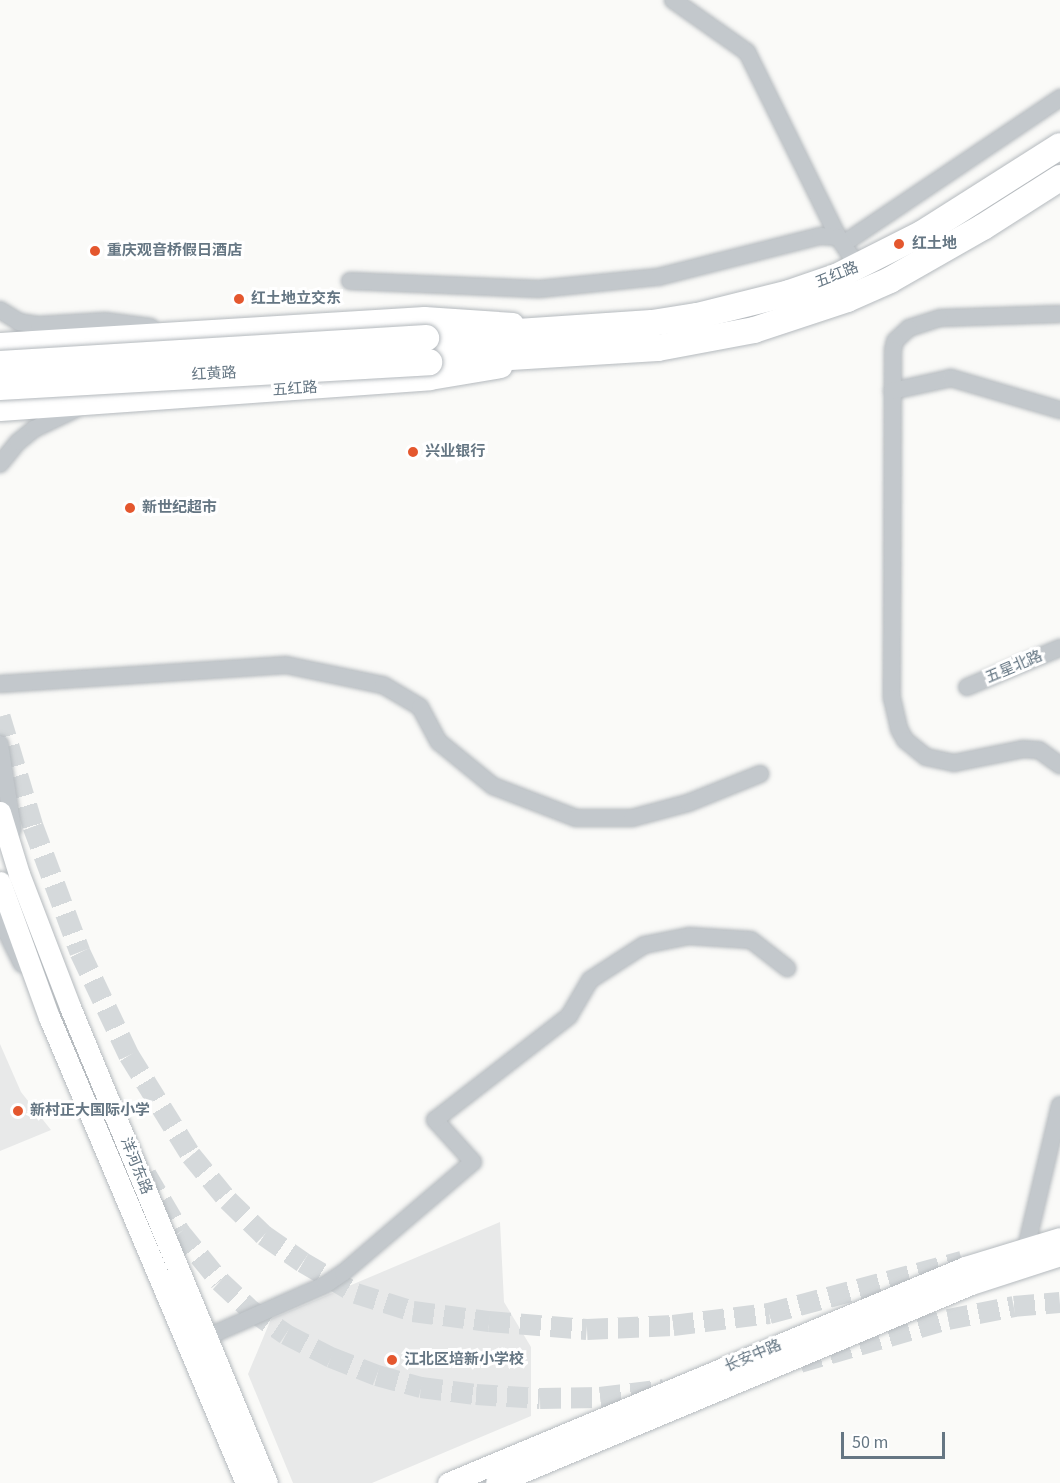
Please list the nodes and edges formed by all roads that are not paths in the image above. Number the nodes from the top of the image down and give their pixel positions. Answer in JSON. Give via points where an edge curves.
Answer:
{"nodes":[{"id":1,"x":673,"y":0,"type":"edge"},
{"id":2,"x":1060,"y":98,"type":"edge"},
{"id":3,"x":1060,"y":146,"type":"edge"},
{"id":4,"x":1060,"y":178,"type":"edge"},
{"id":5,"x":840,"y":240,"type":"junction"},
{"id":6,"x":858,"y":267,"type":"junction"},
{"id":7,"x":350,"y":281,"type":"dead end"},
{"id":8,"x":0,"y":310,"type":"edge"},
{"id":9,"x":1060,"y":314,"type":"edge"},
{"id":10,"x":586,"y":328,"type":"junction"},
{"id":11,"x":182,"y":332,"type":"junction"},
{"id":12,"x":86,"y":337,"type":"junction"},
{"id":13,"x":0,"y":343,"type":"edge"},
{"id":14,"x":428,"y":350,"type":"junction"},
{"id":15,"x":589,"y":353,"type":"junction"},
{"id":16,"x":0,"y":364,"type":"edge"},
{"id":17,"x":0,"y":387,"type":"edge"},
{"id":18,"x":892,"y":391,"type":"junction"},
{"id":19,"x":91,"y":403,"type":"junction"},
{"id":20,"x":0,"y":410,"type":"edge"},
{"id":21,"x":1060,"y":410,"type":"edge"},
{"id":22,"x":0,"y":464,"type":"edge"},
{"id":23,"x":1060,"y":648,"type":"edge"},
{"id":24,"x":0,"y":684,"type":"edge"},
{"id":25,"x":967,"y":687,"type":"dead end"},
{"id":26,"x":0,"y":744,"type":"edge"},
{"id":27,"x":1060,"y":765,"type":"edge"},
{"id":28,"x":760,"y":774,"type":"dead end"},
{"id":29,"x":0,"y":812,"type":"edge"},
{"id":30,"x":10,"y":878,"type":"edge"},
{"id":31,"x":0,"y":919,"type":"edge"},
{"id":32,"x":5,"y":936,"type":"edge"},
{"id":33,"x":787,"y":968,"type":"dead end"},
{"id":34,"x":49,"y":1017,"type":"junction"},
{"id":35,"x":1060,"y":1105,"type":"edge"},
{"id":36,"x":1060,"y":1238,"type":"edge"},
{"id":37,"x":1060,"y":1255,"type":"edge"},
{"id":38,"x":1024,"y":1257,"type":"junction"},
{"id":39,"x":207,"y":1337,"type":"junction"},
{"id":40,"x":246,"y":1483,"type":"edge"},
{"id":41,"x":267,"y":1483,"type":"edge"},
{"id":42,"x":448,"y":1483,"type":"edge"},
{"id":43,"x":496,"y":1483,"type":"tunnel mouth"}],
"edges":[{"from":1,"to":5,"type":"street","via":[[747,52]]},
{"from":2,"to":5,"type":"street"},
{"from":3,"to":6,"type":"highway","name":"五红路","via":[[923,233]]},
{"from":4,"to":15,"type":"highway","name":"五红路","via":[[936,255],[847,299],[754,330],[658,348]]},
{"from":5,"to":6,"type":"street"},
{"from":5,"to":7,"type":"street","via":[[820,236],[658,277],[539,289]]},
{"from":6,"to":10,"type":"highway","name":"五红路","via":[[749,305],[674,320]]},
{"from":8,"to":11,"type":"street","via":[[19,322],[39,325],[105,321]]},
{"from":9,"to":18,"type":"street","via":[[940,318],[919,324],[895,341]]},
{"from":10,"to":11,"type":"main road","name":"五红路","via":[[424,317]]},
{"from":10,"to":14,"type":"highway","name":"五红路"},
{"from":11,"to":12,"type":"main road","name":"五红路"},
{"from":12,"to":13,"type":"main road","name":"五红路"},
{"from":12,"to":19,"type":"main road","via":[[76,349],[71,372],[80,394]]},
{"from":14,"to":15,"type":"highway","name":"五红路"},
{"from":14,"to":16,"type":"highway","name":"红黄路","bridge":true},
{"from":14,"to":17,"type":"highway","name":"红黄路","bridge":true},
{"from":15,"to":19,"type":"main road","name":"五红路","via":[[430,379]]},
{"from":18,"to":21,"type":"street","via":[[951,378]]},
{"from":18,"to":27,"type":"street","via":[[892,698],[898,729],[915,750],[938,762],[954,763],[1023,749],[1039,750]]},
{"from":19,"to":20,"type":"main road","name":"五红路"},
{"from":19,"to":22,"type":"street","via":[[34,429]]},
{"from":23,"to":25,"type":"street","name":"五星北路"},
{"from":24,"to":28,"type":"street","via":[[286,665],[383,685],[420,707],[439,742],[493,786],[576,818],[632,818],[688,803]]},
{"from":26,"to":30,"type":"street"},
{"from":29,"to":30,"type":"main road","name":"洋河东路"},
{"from":30,"to":34,"type":"main road","name":"洋河东路"},
{"from":30,"to":39,"type":"main road","name":"洋河东路","via":[[70,1007]]},
{"from":31,"to":32,"type":"street"},
{"from":32,"to":34,"type":"street"},
{"from":33,"to":39,"type":"street","via":[[751,940],[689,936],[644,945],[590,980],[569,1016],[435,1120],[473,1162],[325,1285]]},
{"from":34,"to":40,"type":"main road","name":"洋河东路"},
{"from":35,"to":38,"type":"street"},
{"from":36,"to":38,"type":"main road","name":"长安中路"},
{"from":37,"to":38,"type":"main road","name":"长安中路"},
{"from":38,"to":42,"type":"main road","name":"长安中路","via":[[965,1267]]},
{"from":38,"to":43,"type":"main road","name":"长安中路","via":[[960,1288]]},
{"from":39,"to":41,"type":"main road","name":"洋河东路"}]}
